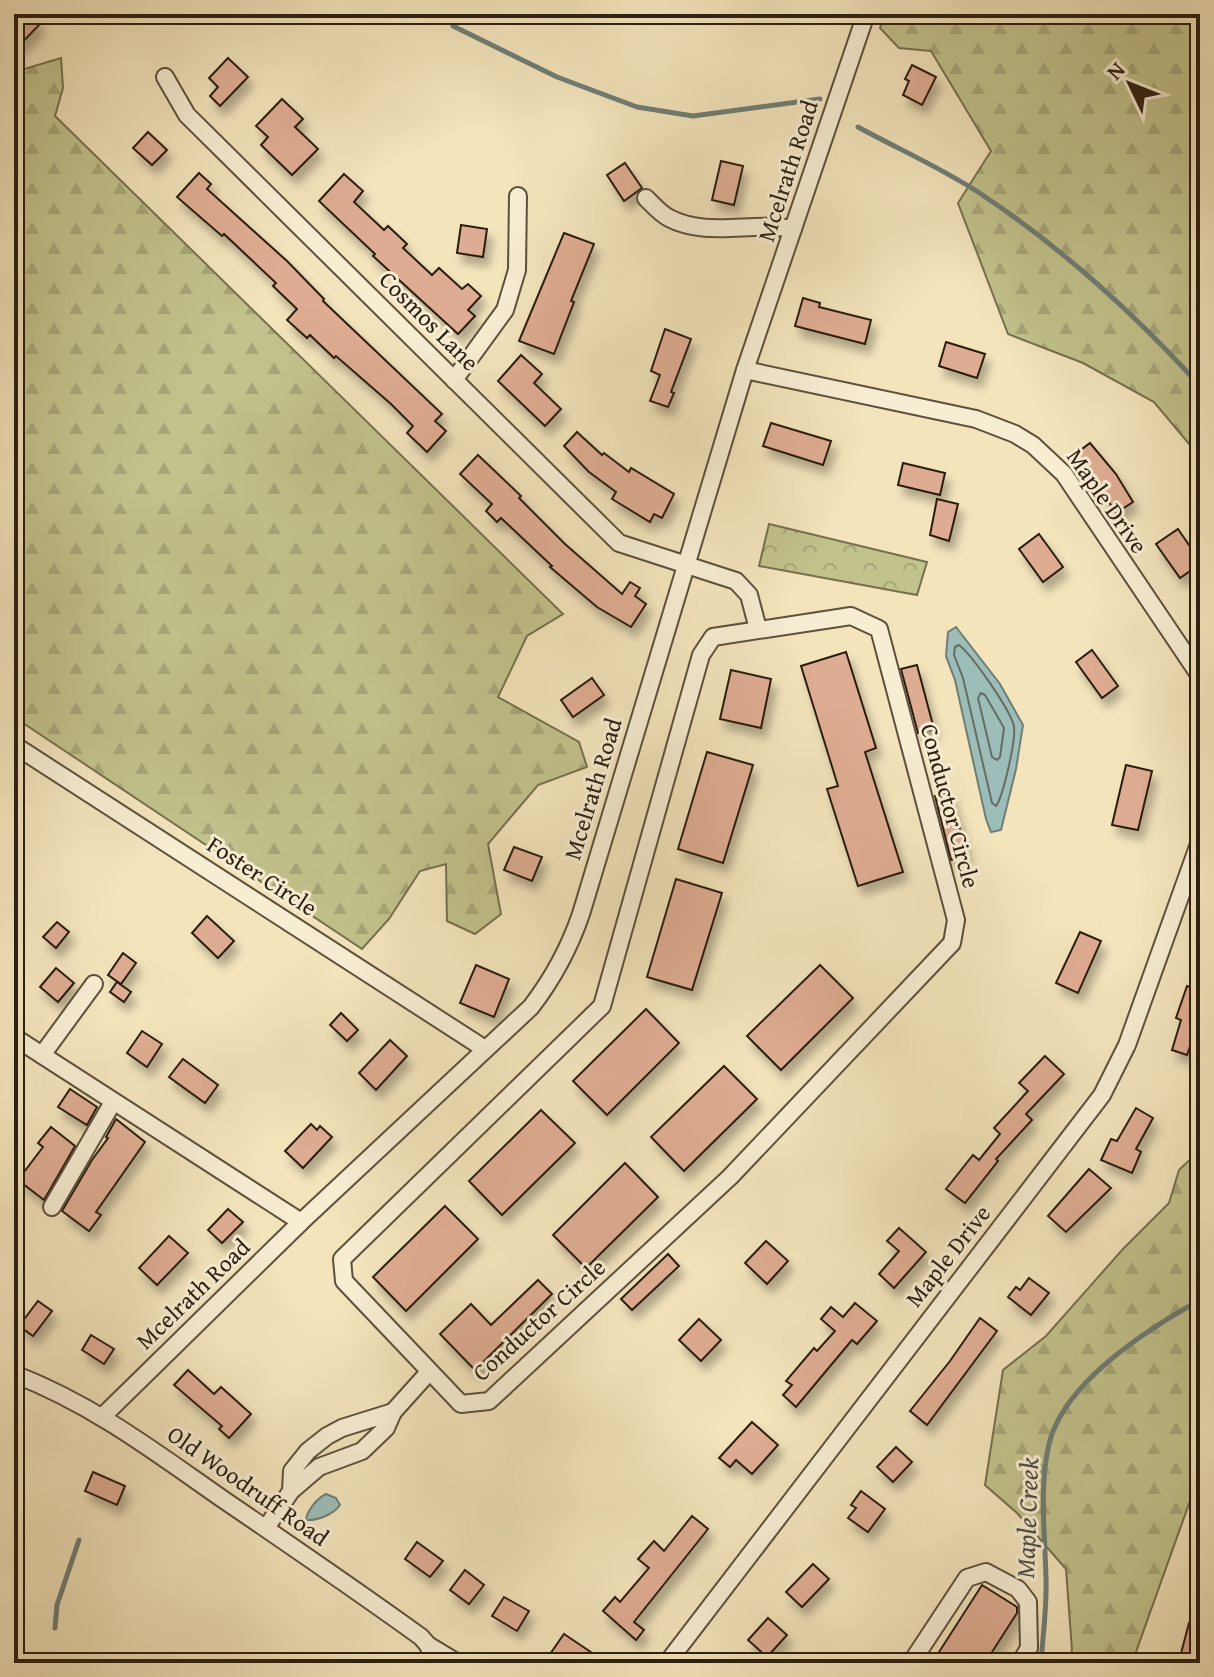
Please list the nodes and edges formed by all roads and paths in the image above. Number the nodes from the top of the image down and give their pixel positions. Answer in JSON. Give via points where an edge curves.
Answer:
{"nodes":[{"id":1,"x":866,"y":14,"type":"edge"},
{"id":2,"x":165,"y":77,"type":"dead end"},
{"id":3,"x":518,"y":196,"type":"dead end"},
{"id":4,"x":646,"y":198,"type":"dead end"},
{"id":5,"x":793,"y":229,"type":"junction"},
{"id":6,"x":745,"y":370,"type":"junction"},
{"id":7,"x":454,"y":380,"type":"junction"},
{"id":8,"x":684,"y":566,"type":"junction"},
{"id":9,"x":758,"y":629,"type":"junction"},
{"id":10,"x":1200,"y":676,"type":"edge"},
{"id":11,"x":14,"y":745,"type":"edge"},
{"id":12,"x":1200,"y":841,"type":"edge"},
{"id":13,"x":94,"y":984,"type":"dead end"},
{"id":14,"x":14,"y":1037,"type":"edge"},
{"id":15,"x":485,"y":1049,"type":"junction"},
{"id":16,"x":42,"y":1055,"type":"junction"},
{"id":17,"x":113,"y":1102,"type":"junction"},
{"id":18,"x":52,"y":1207,"type":"dead end"},
{"id":19,"x":301,"y":1222,"type":"junction"},
{"id":20,"x":429,"y":1372,"type":"junction"},
{"id":21,"x":14,"y":1374,"type":"edge"},
{"id":22,"x":393,"y":1412,"type":"junction"},
{"id":23,"x":103,"y":1416,"type":"junction"},
{"id":24,"x":291,"y":1491,"type":"junction"},
{"id":25,"x":266,"y":1528,"type":"junction"},
{"id":26,"x":428,"y":1645,"type":"junction"},
{"id":27,"x":435,"y":1663,"type":"edge"},
{"id":28,"x":458,"y":1663,"type":"edge"},
{"id":29,"x":667,"y":1663,"type":"edge"},
{"id":30,"x":911,"y":1663,"type":"edge"},
{"id":31,"x":1020,"y":1663,"type":"edge"}],
"edges":[{"from":1,"to":5,"type":"street","name":"Mcelrath Road"},
{"from":2,"to":7,"type":"street","name":"Cosmos Lane","via":[[187,115]]},
{"from":3,"to":7,"type":"street","via":[[517,270],[505,310]]},
{"from":4,"to":5,"type":"street","via":[[667,217],[700,229]]},
{"from":5,"to":6,"type":"street","name":"Mcelrath Road"},
{"from":6,"to":8,"type":"street","name":"Mcelrath Road"},
{"from":6,"to":10,"type":"street","name":"Maple Drive","via":[[976,419],[1033,445],[1064,474]]},
{"from":7,"to":8,"type":"street","name":"Cosmos Lane","via":[[619,543]]},
{"from":8,"to":9,"type":"street","via":[[736,581],[749,595]]},
{"from":8,"to":15,"type":"street","name":"Mcelrath Road","via":[[569,947],[531,1007]]},
{"from":9,"to":20,"type":"street","name":"Conductor Circle","via":[[713,637],[701,655],[602,1006],[342,1259],[344,1281]]},
{"from":9,"to":20,"type":"street","name":"Conductor Circle","via":[[851,616],[879,629],[956,920],[952,943],[730,1177],[489,1401],[461,1404]]},
{"from":11,"to":15,"type":"street","name":"Foster Circle"},
{"from":12,"to":29,"type":"street","name":"Maple Drive","via":[[1127,1045],[1102,1095]]},
{"from":13,"to":16,"type":"street"},
{"from":14,"to":16,"type":"street"},
{"from":15,"to":19,"type":"street","name":"Mcelrath Road"},
{"from":16,"to":17,"type":"street"},
{"from":17,"to":18,"type":"street"},
{"from":17,"to":19,"type":"street"},
{"from":19,"to":23,"type":"street","name":"Mcelrath Road"},
{"from":20,"to":22,"type":"street"},
{"from":21,"to":23,"type":"street","name":"Old Woodruff Road"},
{"from":22,"to":24,"type":"street","via":[[386,1428],[362,1451],[319,1467]]},
{"from":22,"to":24,"type":"street","via":[[327,1436],[292,1471]]},
{"from":23,"to":25,"type":"street","name":"Old Woodruff Road"},
{"from":24,"to":25,"type":"street"},
{"from":25,"to":26,"type":"street","name":"Old Woodruff Road"},
{"from":26,"to":27,"type":"street"},
{"from":26,"to":28,"type":"street","name":"Old Woodruff Road"},
{"from":30,"to":31,"type":"street","via":[[967,1578],[986,1572],[1018,1589],[1028,1602],[1029,1648]]}]}
